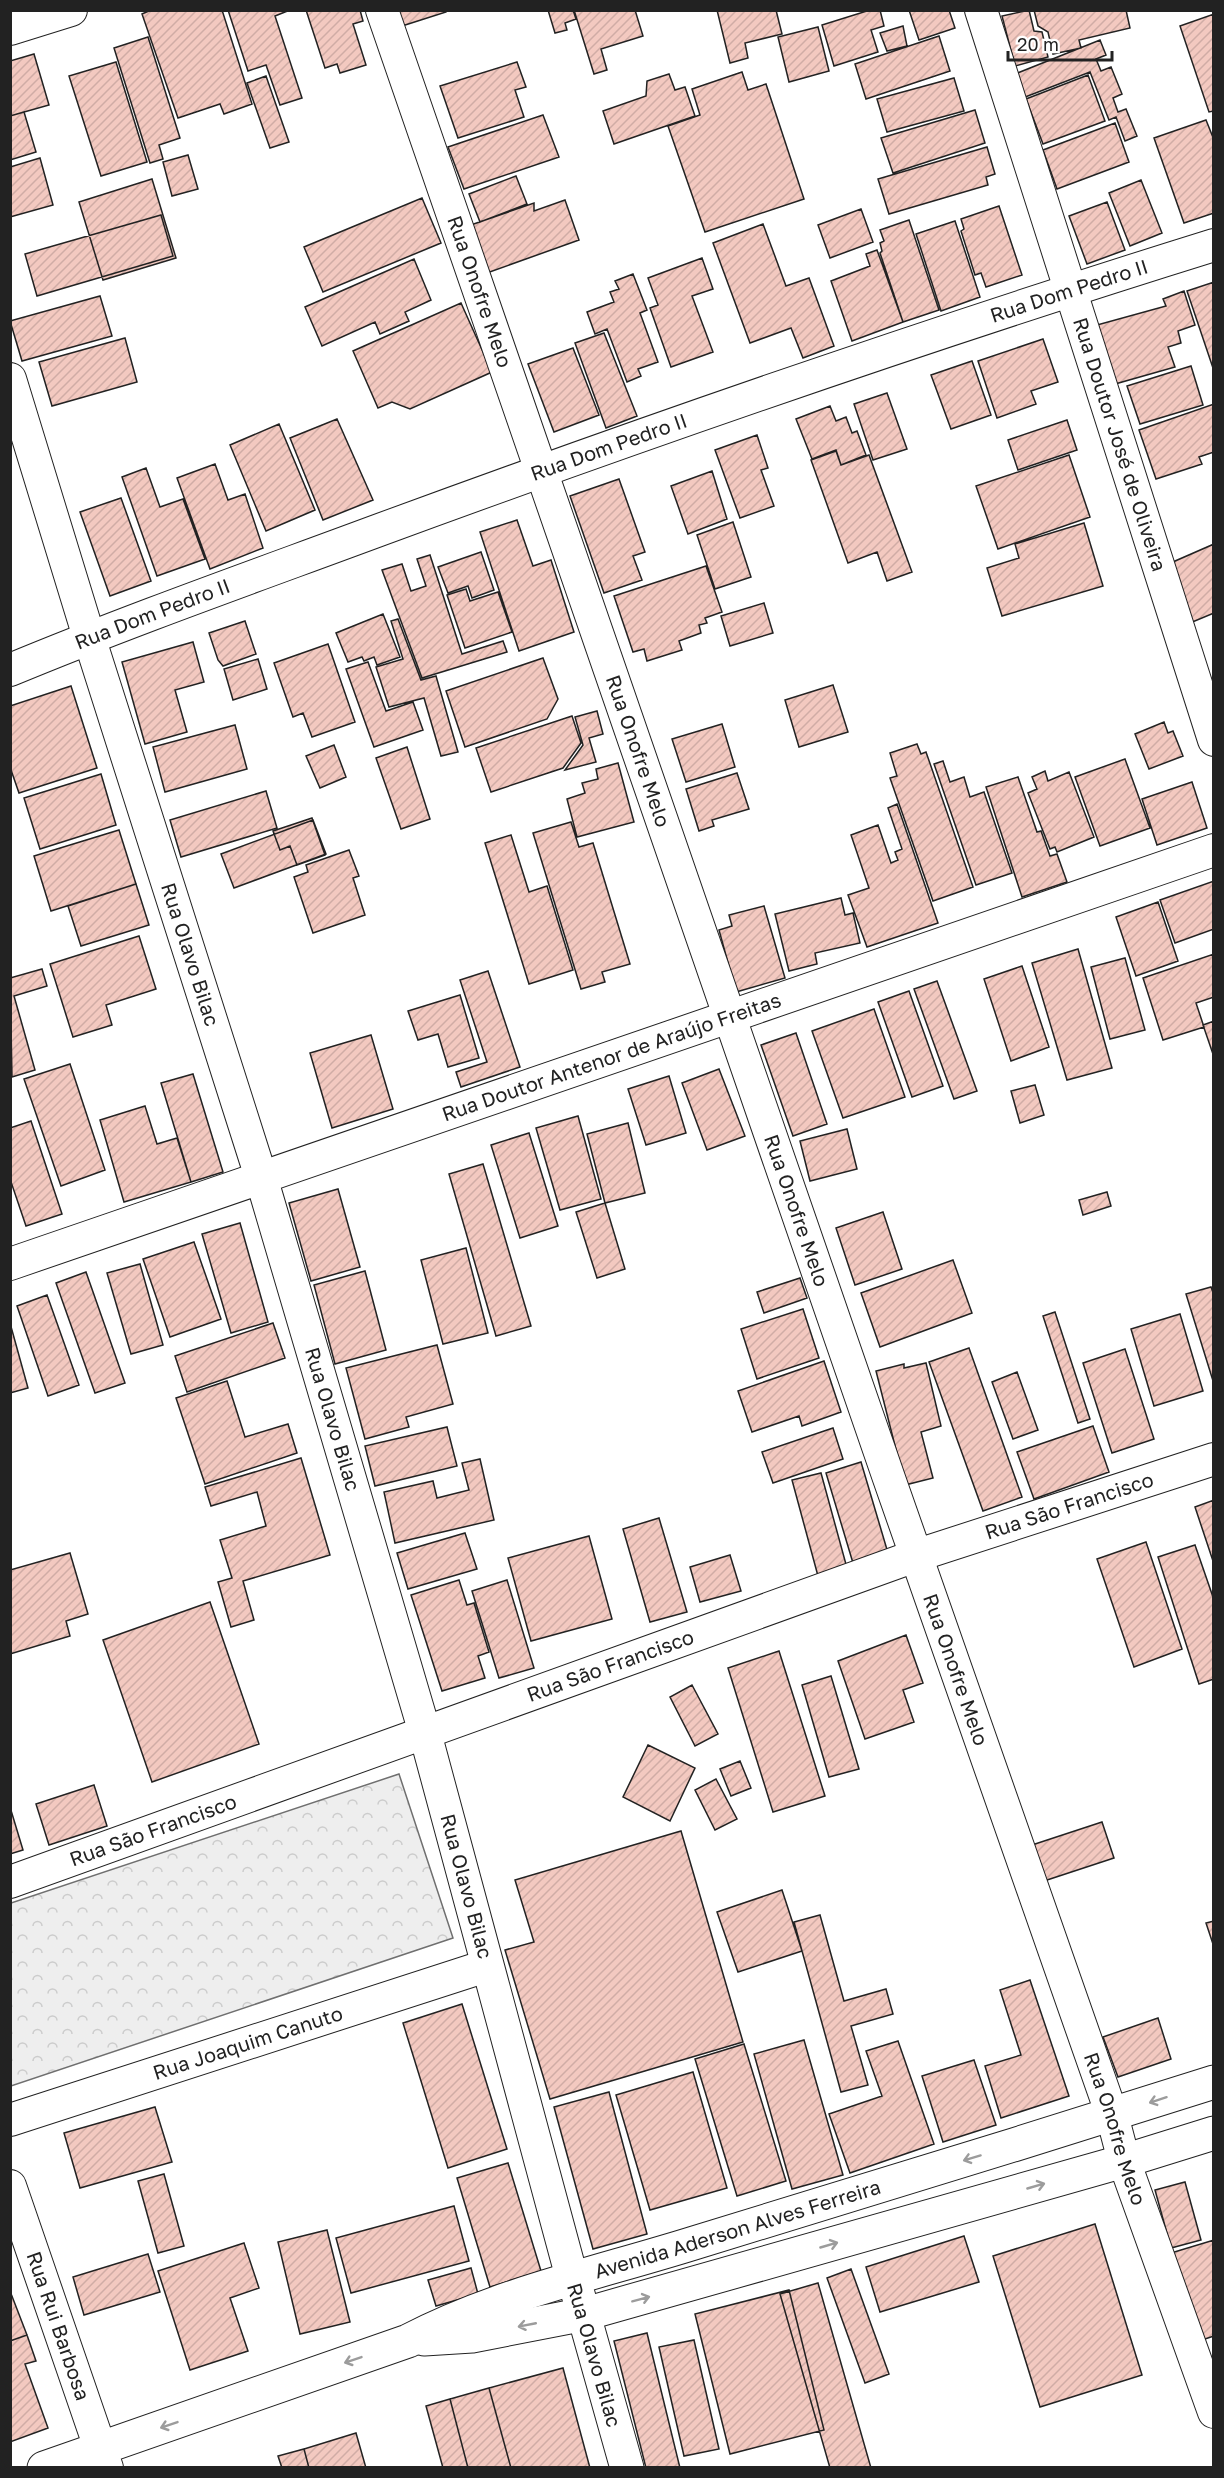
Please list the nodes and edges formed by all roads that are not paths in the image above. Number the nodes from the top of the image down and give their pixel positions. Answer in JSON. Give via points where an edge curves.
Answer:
{"nodes":[{"id":1,"x":71,"y":10,"type":"edge"},
{"id":2,"x":382,"y":10,"type":"edge"},
{"id":3,"x":981,"y":10,"type":"edge"},
{"id":4,"x":10,"y":29,"type":"edge"},
{"id":5,"x":1214,"y":245,"type":"edge"},
{"id":6,"x":1069,"y":290,"type":"junction"},
{"id":7,"x":10,"y":379,"type":"edge"},
{"id":8,"x":542,"y":470,"type":"junction"},
{"id":9,"x":89,"y":637,"type":"junction"},
{"id":10,"x":10,"y":670,"type":"edge"},
{"id":11,"x":1214,"y":740,"type":"edge"},
{"id":12,"x":1214,"y":850,"type":"edge"},
{"id":13,"x":731,"y":1016,"type":"junction"},
{"id":14,"x":261,"y":1177,"type":"junction"},
{"id":15,"x":10,"y":1264,"type":"edge"},
{"id":16,"x":1214,"y":1459,"type":"edge"},
{"id":17,"x":915,"y":1556,"type":"junction"},
{"id":18,"x":426,"y":1733,"type":"junction"},
{"id":19,"x":10,"y":1882,"type":"edge"},
{"id":20,"x":486,"y":1966,"type":"junction"},
{"id":21,"x":1214,"y":2082,"type":"edge"},
{"id":22,"x":1112,"y":2115,"type":"junction"},
{"id":23,"x":10,"y":2120,"type":"edge"},
{"id":24,"x":1214,"y":2133,"type":"edge"},
{"id":25,"x":1124,"y":2161,"type":"junction"},
{"id":26,"x":10,"y":2186,"type":"edge"},
{"id":27,"x":572,"y":2278,"type":"junction"},
{"id":28,"x":585,"y":2314,"type":"junction"},
{"id":29,"x":408,"y":2341,"type":"junction"},
{"id":30,"x":1214,"y":2412,"type":"edge"},
{"id":31,"x":104,"y":2458,"type":"edge"},
{"id":32,"x":44,"y":2468,"type":"edge"},
{"id":33,"x":627,"y":2468,"type":"edge"}],
"edges":[{"from":1,"to":4,"type":"street"},
{"from":2,"to":8,"type":"street","name":"Rua Onofre Melo"},
{"from":3,"to":6,"type":"street","name":"Rua Doutor José de Oliveira"},
{"from":5,"to":6,"type":"street","name":"Rua Dom Pedro II"},
{"from":6,"to":8,"type":"street","name":"Rua Dom Pedro II"},
{"from":6,"to":11,"type":"street","name":"Rua Doutor José de Oliveira"},
{"from":7,"to":9,"type":"street","name":"Rua Olavo Bilac"},
{"from":8,"to":9,"type":"street","name":"Rua Dom Pedro II"},
{"from":8,"to":13,"type":"street","name":"Rua Onofre Melo"},
{"from":9,"to":10,"type":"street","name":"Rua Dom Pedro II"},
{"from":9,"to":14,"type":"street","name":"Rua Olavo Bilac"},
{"from":12,"to":13,"type":"street","name":"Rua Doutor Antenor de Araújo Freitas"},
{"from":13,"to":14,"type":"street","name":"Rua Doutor Antenor de Araújo Freitas"},
{"from":13,"to":17,"type":"street","name":"Rua Onofre Melo"},
{"from":14,"to":15,"type":"street","name":"Rua Doutor Antenor de Araújo Freitas"},
{"from":14,"to":18,"type":"street","name":"Rua Olavo Bilac"},
{"from":16,"to":17,"type":"street","name":"Rua São Francisco"},
{"from":17,"to":18,"type":"street","name":"Rua São Francisco"},
{"from":17,"to":22,"type":"street","name":"Rua Onofre Melo"},
{"from":18,"to":19,"type":"street","name":"Rua São Francisco"},
{"from":18,"to":20,"type":"street","name":"Rua Olavo Bilac"},
{"from":20,"to":23,"type":"street","name":"Rua Joaquim Canuto"},
{"from":20,"to":27,"type":"street","name":"Rua Olavo Bilac"},
{"from":21,"to":22,"type":"main road","name":"Avenida Aderson Alves Ferreira","one_way":true},
{"from":22,"to":25,"type":"street","name":"Rua Onofre Melo"},
{"from":22,"to":27,"type":"main road","name":"Avenida Aderson Alves Ferreira","one_way":true},
{"from":24,"to":25,"type":"main road","name":"Avenida Aderson Alves Ferreira"},
{"from":28,"to":25,"type":"main road","name":"Avenida Aderson Alves Ferreira","one_way":true},
{"from":25,"to":30,"type":"street","name":"Rua Onofre Melo"},
{"from":26,"to":31,"type":"street","name":"Rua Rui Barbosa"},
{"from":27,"to":28,"type":"main road","name":"Rua Olavo Bilac"},
{"from":27,"to":29,"type":"main road","name":"Avenida Aderson Alves Ferreira","via":[[467,2312]]},
{"from":28,"to":29,"type":"main road","name":"Avenida Aderson Alves Ferreira","one_way":true,"via":[[472,2336]]},
{"from":28,"to":33,"type":"main road","name":"Rua Olavo Bilac"},
{"from":29,"to":31,"type":"main road","one_way":true},
{"from":31,"to":32,"type":"main road"}]}
